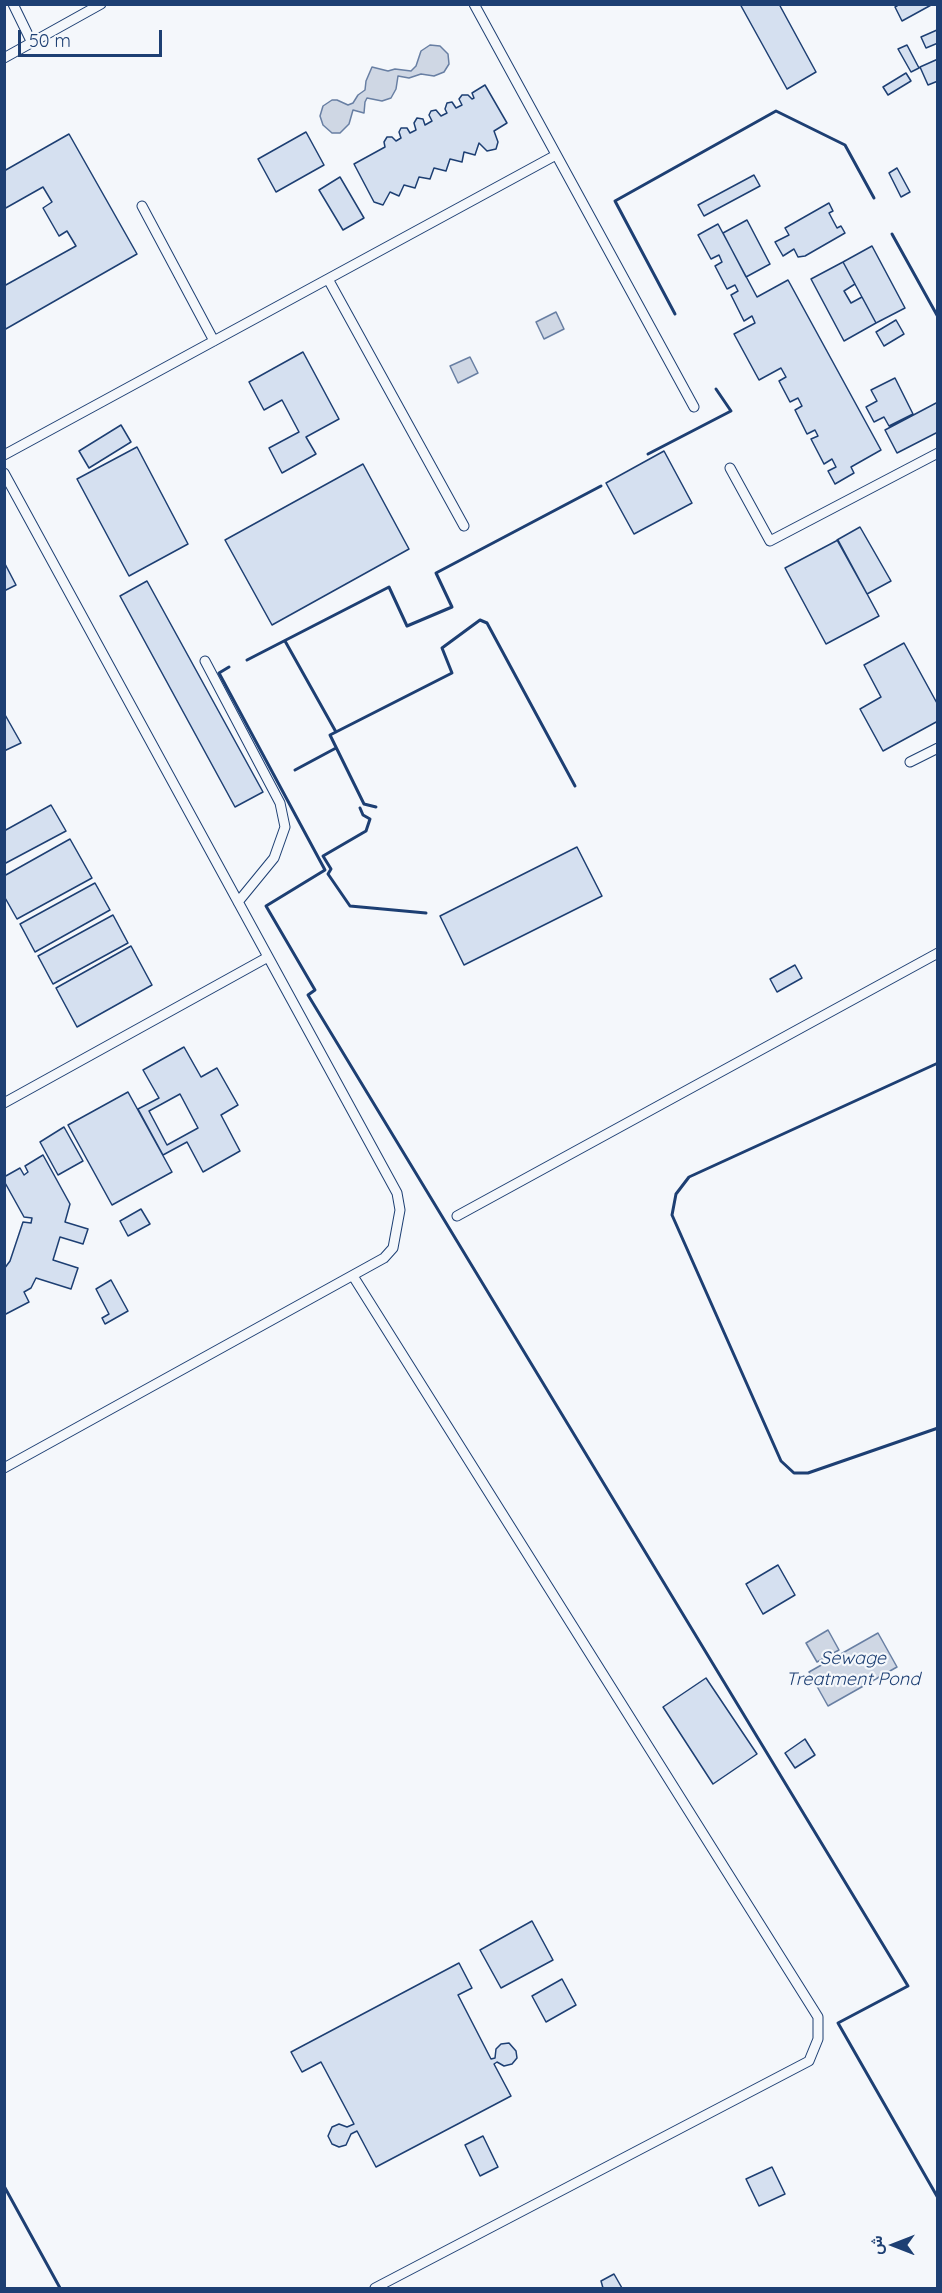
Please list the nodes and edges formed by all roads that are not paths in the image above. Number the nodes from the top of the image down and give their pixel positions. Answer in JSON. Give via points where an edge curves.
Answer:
{"nodes":[{"id":1,"x":12,"y":4,"type":"edge"},
{"id":2,"x":101,"y":4,"type":"edge"},
{"id":3,"x":474,"y":4,"type":"edge"},
{"id":4,"x":32,"y":43,"type":"junction"},
{"id":5,"x":4,"y":58,"type":"edge"},
{"id":6,"x":556,"y":155,"type":"junction"},
{"id":7,"x":142,"y":206,"type":"dead end"},
{"id":8,"x":328,"y":279,"type":"junction"},
{"id":9,"x":214,"y":342,"type":"junction"},
{"id":10,"x":694,"y":407,"type":"dead end"},
{"id":11,"x":938,"y":453,"type":"edge"},
{"id":12,"x":4,"y":455,"type":"edge"},
{"id":13,"x":730,"y":468,"type":"dead end"},
{"id":14,"x":4,"y":473,"type":"edge"},
{"id":15,"x":464,"y":526,"type":"dead end"},
{"id":16,"x":205,"y":661,"type":"dead end"},
{"id":17,"x":938,"y":748,"type":"edge"},
{"id":18,"x":910,"y":762,"type":"dead end"},
{"id":19,"x":238,"y":902,"type":"junction"},
{"id":20,"x":938,"y":952,"type":"edge"},
{"id":21,"x":268,"y":957,"type":"junction"},
{"id":22,"x":4,"y":1102,"type":"edge"},
{"id":23,"x":457,"y":1216,"type":"dead end"},
{"id":24,"x":353,"y":1276,"type":"junction"},
{"id":25,"x":4,"y":1468,"type":"edge"},
{"id":26,"x":375,"y":2289,"type":"edge"}],
"edges":[{"from":1,"to":4,"type":"lane"},
{"from":2,"to":4,"type":"lane"},
{"from":3,"to":6,"type":"lane"},
{"from":4,"to":5,"type":"lane"},
{"from":6,"to":8,"type":"lane"},
{"from":6,"to":10,"type":"lane"},
{"from":7,"to":9,"type":"lane"},
{"from":8,"to":9,"type":"lane"},
{"from":8,"to":15,"type":"lane"},
{"from":9,"to":12,"type":"lane"},
{"from":11,"to":13,"type":"lane","via":[[770,541]]},
{"from":14,"to":19,"type":"lane"},
{"from":16,"to":19,"type":"lane","via":[[279,803],[285,827],[274,858]]},
{"from":17,"to":18,"type":"lane"},
{"from":19,"to":21,"type":"lane"},
{"from":20,"to":23,"type":"lane"},
{"from":21,"to":22,"type":"lane"},
{"from":21,"to":24,"type":"lane","via":[[397,1192],[400,1210],[393,1248],[384,1258]]},
{"from":24,"to":25,"type":"lane"},
{"from":24,"to":26,"type":"lane","via":[[818,2017],[818,2039],[809,2061]]}]}
